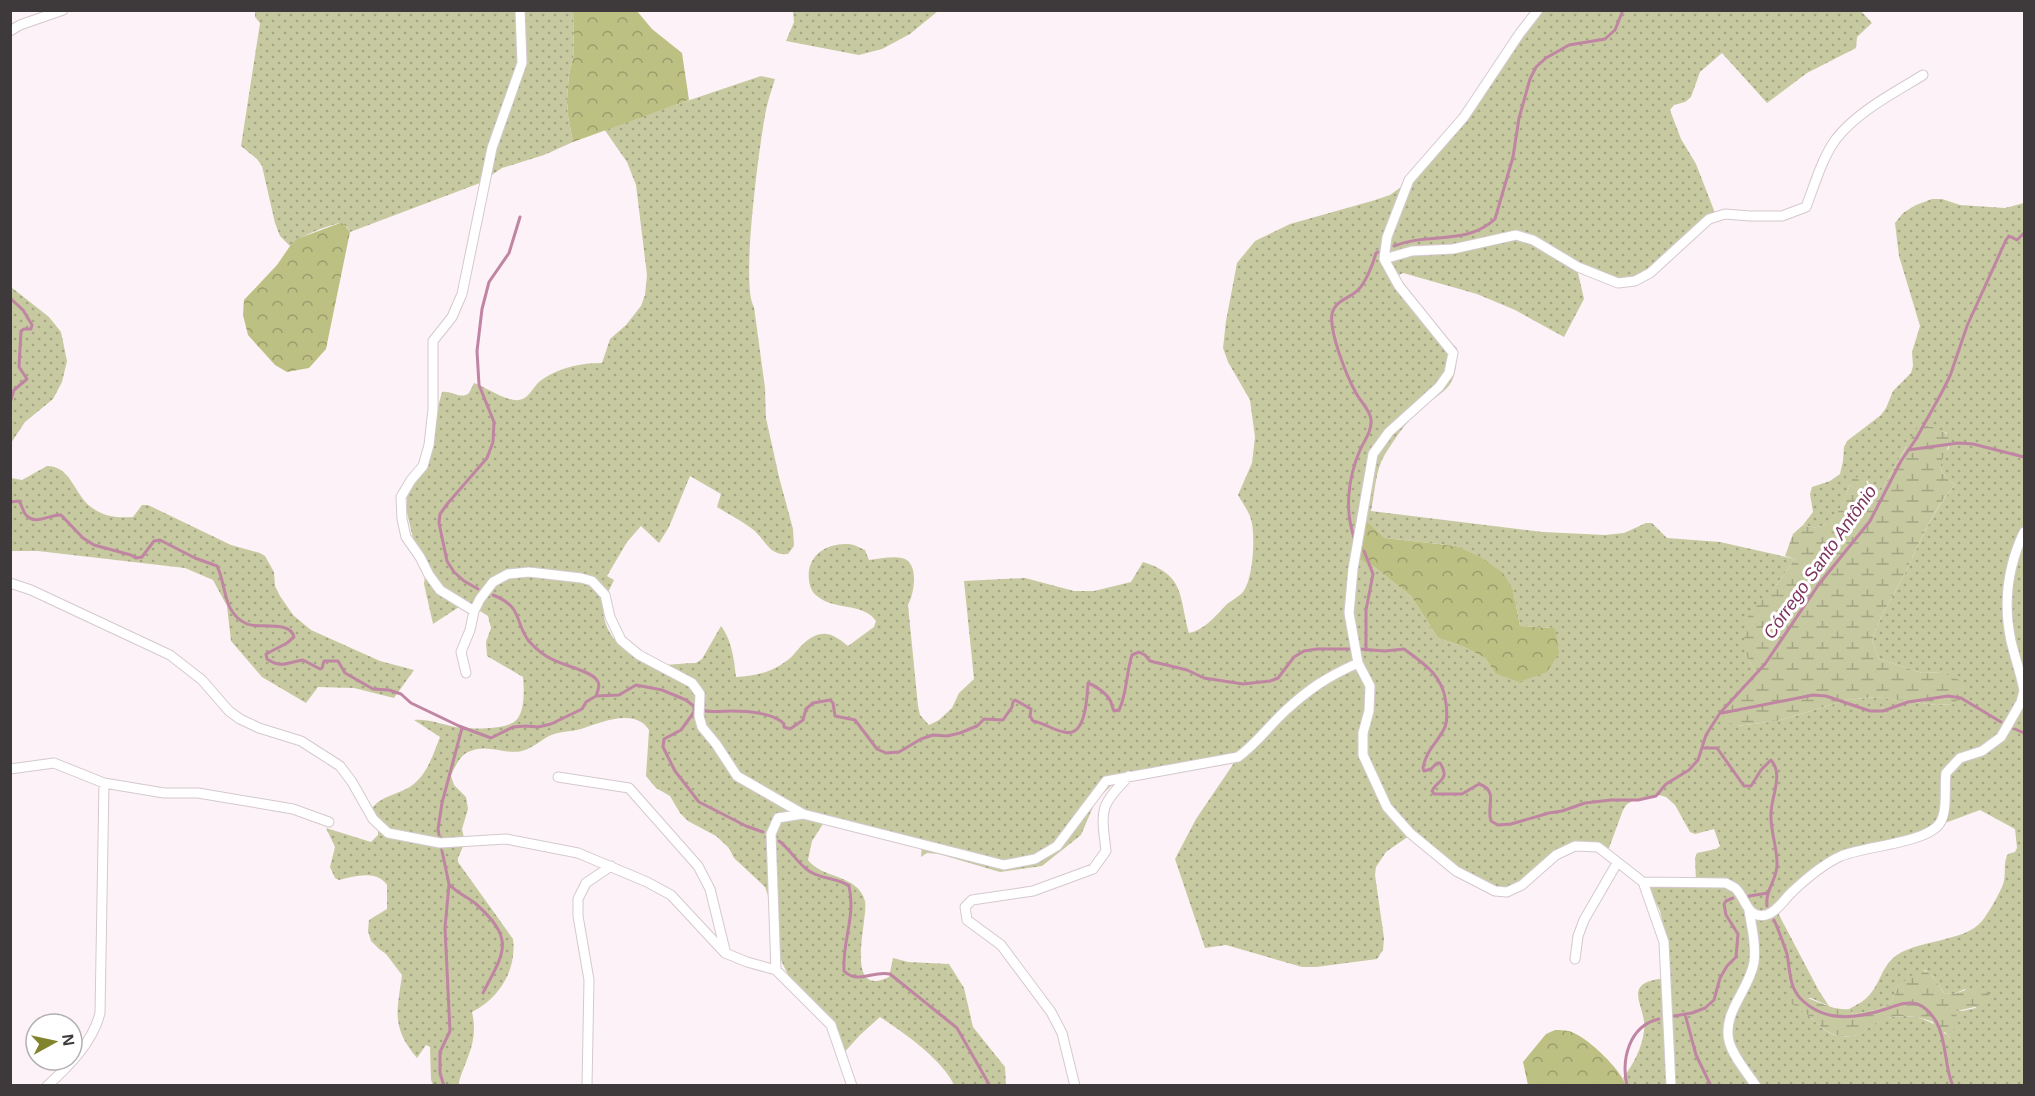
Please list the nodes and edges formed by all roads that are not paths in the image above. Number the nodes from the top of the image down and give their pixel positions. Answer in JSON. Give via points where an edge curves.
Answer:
{"nodes":[{"id":1,"x":63,"y":10,"type":"edge"},
{"id":2,"x":520,"y":10,"type":"edge"},
{"id":3,"x":1538,"y":10,"type":"edge"},
{"id":4,"x":10,"y":31,"type":"edge"},
{"id":5,"x":1923,"y":75,"type":"dead end"},
{"id":6,"x":1384,"y":259,"type":"junction"},
{"id":7,"x":2025,"y":532,"type":"edge"},
{"id":8,"x":10,"y":583,"type":"edge"},
{"id":9,"x":474,"y":611,"type":"junction"},
{"id":10,"x":1358,"y":663,"type":"junction"},
{"id":11,"x":466,"y":673,"type":"dead end"},
{"id":12,"x":10,"y":769,"type":"edge"},
{"id":13,"x":1129,"y":776,"type":"junction"},
{"id":14,"x":558,"y":777,"type":"dead end"},
{"id":15,"x":104,"y":783,"type":"junction"},
{"id":16,"x":802,"y":814,"type":"junction"},
{"id":17,"x":329,"y":822,"type":"dead end"},
{"id":18,"x":1617,"y":863,"type":"junction"},
{"id":19,"x":611,"y":866,"type":"junction"},
{"id":20,"x":1643,"y":882,"type":"junction"},
{"id":21,"x":1749,"y":911,"type":"junction"},
{"id":22,"x":725,"y":952,"type":"junction"},
{"id":23,"x":1575,"y":959,"type":"dead end"},
{"id":24,"x":776,"y":970,"type":"junction"},
{"id":25,"x":47,"y":1086,"type":"edge"},
{"id":26,"x":587,"y":1086,"type":"edge"},
{"id":27,"x":852,"y":1086,"type":"edge"},
{"id":28,"x":1075,"y":1086,"type":"edge"},
{"id":29,"x":1671,"y":1086,"type":"edge"},
{"id":30,"x":1756,"y":1086,"type":"edge"}],
"edges":[{"from":1,"to":4,"type":"street"},
{"from":2,"to":9,"type":"street","via":[[522,63],[492,148],[465,285],[452,317],[433,341],[429,445],[423,466],[400,497],[406,537],[429,575],[440,590]]},
{"from":3,"to":6,"type":"street","via":[[1464,117],[1409,180],[1387,237]]},
{"from":5,"to":6,"type":"street","via":[[1876,104],[1837,138],[1806,207],[1782,216],[1725,214],[1709,219],[1650,273],[1635,281],[1618,283],[1516,235]]},
{"from":6,"to":10,"type":"street","via":[[1399,286],[1453,353],[1449,373],[1439,387],[1389,432],[1373,454],[1349,614]]},
{"from":7,"to":21,"type":"street","via":[[2007,594],[2007,619],[2024,691],[2021,702],[2001,737],[1982,751],[1960,758],[1946,773],[1940,823],[1916,838],[1854,850],[1830,861],[1767,915]]},
{"from":8,"to":19,"type":"street","via":[[170,656],[202,680],[240,719],[301,741],[340,766],[373,819],[388,833],[440,843],[506,840],[578,853]]},
{"from":9,"to":11,"type":"street","via":[[461,652]]},
{"from":9,"to":16,"type":"street","via":[[493,582],[508,574],[529,572],[592,581],[605,595],[621,640],[639,655],[692,683],[700,694],[702,727],[737,776]]},
{"from":10,"to":13,"type":"street","via":[[1307,691],[1238,757]]},
{"from":10,"to":18,"type":"street","via":[[1370,686],[1363,755],[1375,784],[1410,833],[1456,871],[1495,891],[1507,892],[1522,885],[1556,855],[1575,846],[1598,846]]},
{"from":12,"to":15,"type":"street","via":[[54,763]]},
{"from":13,"to":16,"type":"street","via":[[1106,781],[1058,846],[1035,859],[1004,865]]},
{"from":13,"to":28,"type":"street","via":[[1110,795],[1102,814],[1106,851],[1092,869],[1033,891],[972,900],[965,907],[967,920],[1000,945],[1051,1012],[1062,1033]]},
{"from":14,"to":22,"type":"street","via":[[629,788],[698,866],[710,889]]},
{"from":15,"to":17,"type":"street","via":[[293,808]]},
{"from":15,"to":25,"type":"street","via":[[100,1013],[97,1025],[76,1057]]},
{"from":16,"to":24,"type":"street","via":[[778,818],[771,834]]},
{"from":18,"to":20,"type":"street"},
{"from":18,"to":23,"type":"street","via":[[1584,920]]},
{"from":19,"to":22,"type":"street","via":[[671,895]]},
{"from":19,"to":26,"type":"street","via":[[586,883],[578,899],[589,980]]},
{"from":20,"to":21,"type":"street","via":[[1726,883],[1737,890]]},
{"from":20,"to":29,"type":"street","via":[[1664,942]]},
{"from":21,"to":30,"type":"street","via":[[1755,939],[1754,963],[1729,1022],[1729,1041]]},
{"from":22,"to":24,"type":"street"},
{"from":24,"to":27,"type":"street","via":[[831,1025]]}]}
